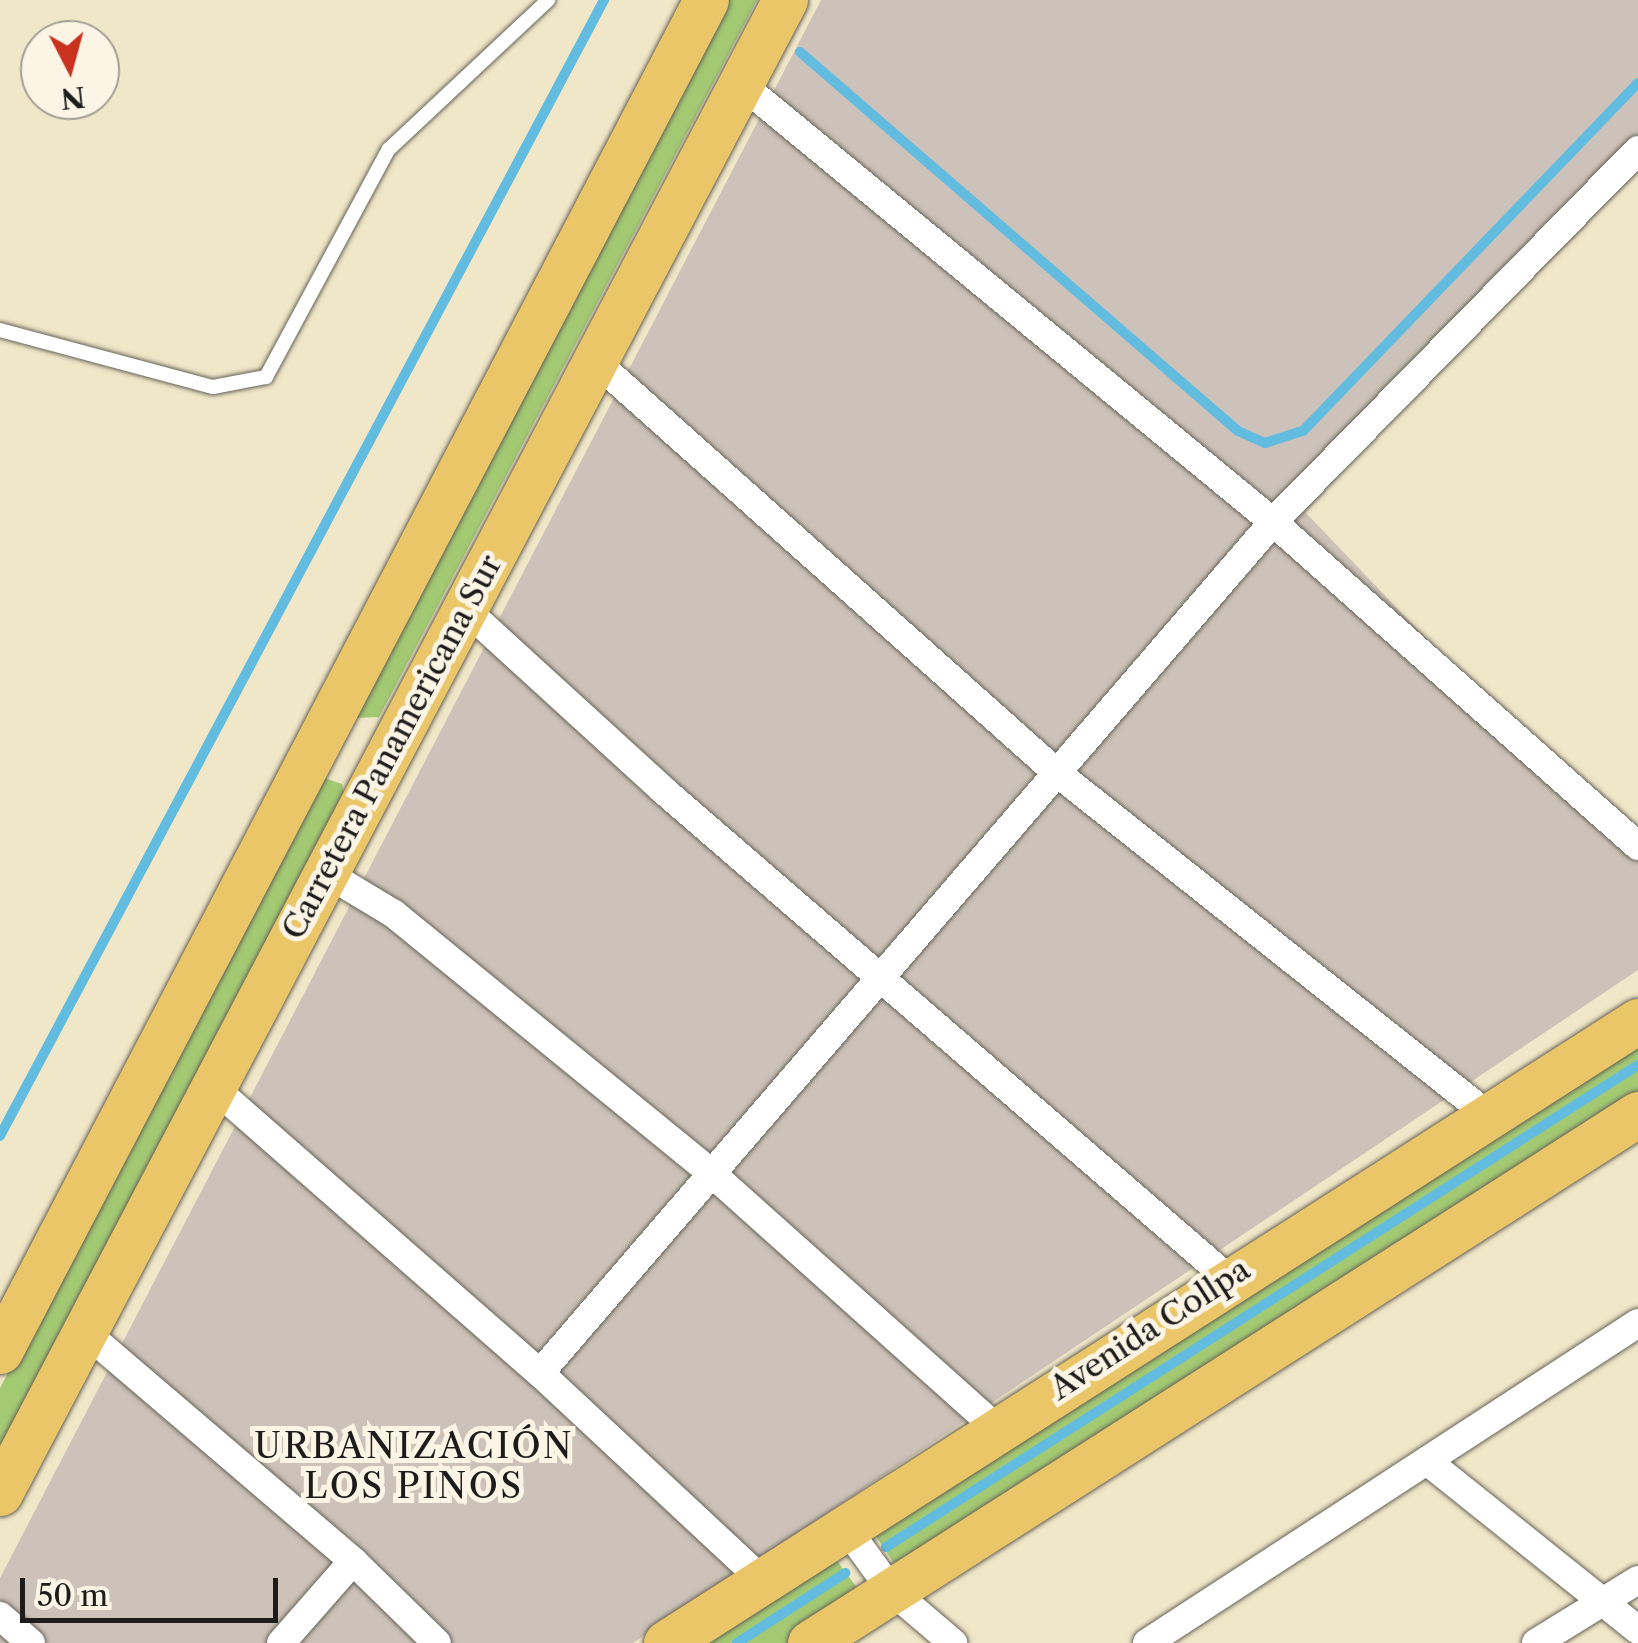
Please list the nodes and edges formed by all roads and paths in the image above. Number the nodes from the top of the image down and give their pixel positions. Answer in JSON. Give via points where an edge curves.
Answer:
{"nodes":[{"id":1,"x":548,"y":0,"type":"edge"},
{"id":2,"x":706,"y":0,"type":"edge"},
{"id":3,"x":785,"y":0,"type":"edge"},
{"id":4,"x":740,"y":84,"type":"junction"},
{"id":5,"x":1638,"y":150,"type":"edge"},
{"id":6,"x":0,"y":330,"type":"edge"},
{"id":7,"x":595,"y":362,"type":"junction"},
{"id":8,"x":1273,"y":522,"type":"junction"},
{"id":9,"x":465,"y":609,"type":"junction"},
{"id":10,"x":318,"y":742,"type":"junction"},
{"id":11,"x":379,"y":772,"type":"junction"},
{"id":12,"x":1056,"y":772,"type":"junction"},
{"id":13,"x":1638,"y":846,"type":"edge"},
{"id":14,"x":326,"y":873,"type":"junction"},
{"id":15,"x":879,"y":976,"type":"junction"},
{"id":16,"x":1638,"y":1020,"type":"edge"},
{"id":17,"x":214,"y":1087,"type":"junction"},
{"id":18,"x":1638,"y":1114,"type":"edge"},
{"id":19,"x":1488,"y":1115,"type":"junction"},
{"id":20,"x":709,"y":1172,"type":"junction"},
{"id":21,"x":1229,"y":1279,"type":"junction"},
{"id":22,"x":1638,"y":1323,"type":"edge"},
{"id":23,"x":85,"y":1332,"type":"junction"},
{"id":24,"x":0,"y":1351,"type":"edge"},
{"id":25,"x":540,"y":1373,"type":"junction"},
{"id":26,"x":996,"y":1428,"type":"junction"},
{"id":27,"x":1426,"y":1460,"type":"junction"},
{"id":28,"x":0,"y":1494,"type":"edge"},
{"id":29,"x":844,"y":1525,"type":"junction"},
{"id":30,"x":353,"y":1562,"type":"junction"},
{"id":31,"x":760,"y":1578,"type":"junction"},
{"id":32,"x":1638,"y":1580,"type":"edge"},
{"id":33,"x":891,"y":1590,"type":"junction"},
{"id":34,"x":1604,"y":1602,"type":"junction"},
{"id":35,"x":0,"y":1616,"type":"edge"},
{"id":36,"x":1638,"y":1630,"type":"edge"},
{"id":37,"x":32,"y":1643,"type":"edge"},
{"id":38,"x":280,"y":1643,"type":"edge"},
{"id":39,"x":437,"y":1643,"type":"edge"},
{"id":40,"x":666,"y":1643,"type":"edge"},
{"id":41,"x":810,"y":1643,"type":"edge"},
{"id":42,"x":953,"y":1643,"type":"edge"},
{"id":43,"x":1147,"y":1643,"type":"edge"},
{"id":44,"x":1536,"y":1643,"type":"edge"}],
"edges":[{"from":1,"to":6,"type":"lane","via":[[389,149],[266,376],[213,387]]},
{"from":2,"to":10,"type":"highway","name":"Carretera Panamericana Sur"},
{"from":3,"to":4,"type":"highway","name":"Carretera Panamericana Sur"},
{"from":4,"to":7,"type":"highway","name":"Carretera Panamericana Sur"},
{"from":4,"to":8,"type":"street"},
{"from":5,"to":8,"type":"street"},
{"from":7,"to":9,"type":"highway","name":"Carretera Panamericana Sur"},
{"from":7,"to":12,"type":"street"},
{"from":8,"to":12,"type":"street"},
{"from":8,"to":13,"type":"street"},
{"from":9,"to":11,"type":"highway","name":"Carretera Panamericana Sur"},
{"from":9,"to":15,"type":"street"},
{"from":10,"to":11,"type":"highway"},
{"from":10,"to":24,"type":"highway","name":"Carretera Panamericana Sur"},
{"from":11,"to":14,"type":"highway","name":"Carretera Panamericana Sur"},
{"from":12,"to":15,"type":"street"},
{"from":12,"to":19,"type":"street"},
{"from":14,"to":17,"type":"highway","name":"Carretera Panamericana Sur"},
{"from":14,"to":20,"type":"street","via":[[394,914]]},
{"from":15,"to":20,"type":"street"},
{"from":15,"to":21,"type":"street"},
{"from":16,"to":19,"type":"highway","name":"Avenida Collpa"},
{"from":17,"to":23,"type":"highway","name":"Carretera Panamericana Sur"},
{"from":17,"to":25,"type":"street"},
{"from":18,"to":33,"type":"highway"},
{"from":19,"to":21,"type":"highway","name":"Avenida Collpa"},
{"from":20,"to":25,"type":"street"},
{"from":20,"to":26,"type":"street"},
{"from":21,"to":26,"type":"highway","name":"Avenida Collpa"},
{"from":22,"to":27,"type":"street"},
{"from":23,"to":28,"type":"highway","name":"Carretera Panamericana Sur"},
{"from":23,"to":30,"type":"street"},
{"from":25,"to":31,"type":"street"},
{"from":26,"to":29,"type":"highway","name":"Avenida Collpa"},
{"from":27,"to":34,"type":"street"},
{"from":27,"to":43,"type":"street"},
{"from":29,"to":31,"type":"highway","name":"Avenida Collpa"},
{"from":29,"to":33,"type":"street"},
{"from":30,"to":38,"type":"street"},
{"from":30,"to":39,"type":"street"},
{"from":31,"to":40,"type":"highway","name":"Avenida Collpa"},
{"from":32,"to":34,"type":"street"},
{"from":33,"to":41,"type":"highway"},
{"from":33,"to":42,"type":"street"},
{"from":34,"to":36,"type":"street"},
{"from":34,"to":44,"type":"street"},
{"from":35,"to":37,"type":"street"}]}
